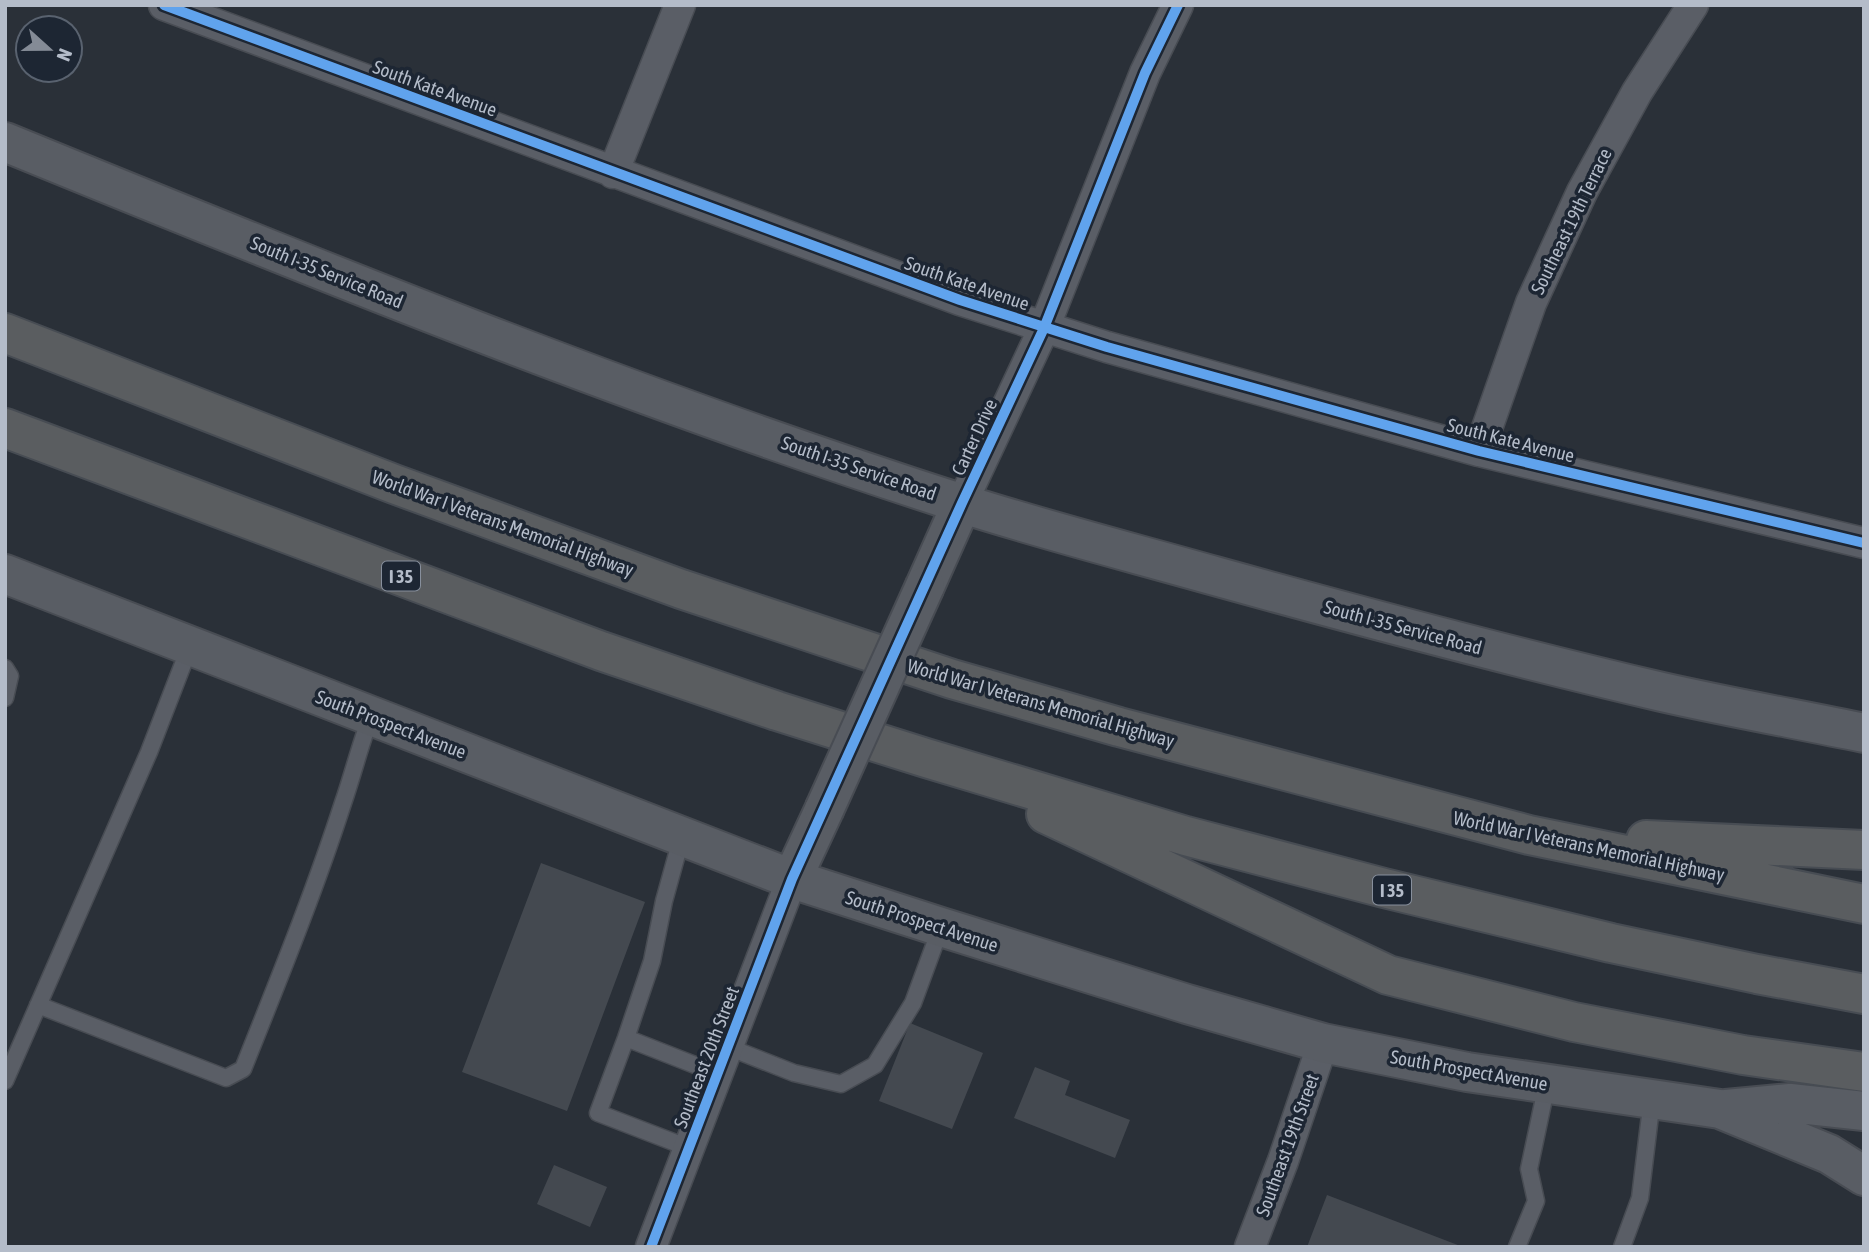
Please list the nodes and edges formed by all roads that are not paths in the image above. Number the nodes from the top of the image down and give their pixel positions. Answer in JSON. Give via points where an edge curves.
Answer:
{"nodes":[{"id":1,"x":164,"y":5,"type":"edge"},
{"id":2,"x":680,"y":5,"type":"edge"},
{"id":3,"x":1178,"y":5,"type":"edge"},
{"id":4,"x":1693,"y":5,"type":"edge"},
{"id":5,"x":201,"y":12,"type":"edge"},
{"id":6,"x":5,"y":142,"type":"edge"},
{"id":7,"x":613,"y":173,"type":"junction"},
{"id":8,"x":5,"y":323,"type":"edge"},
{"id":9,"x":1044,"y":328,"type":"junction"},
{"id":10,"x":5,"y":333,"type":"edge"},
{"id":11,"x":70,"y":358,"type":"junction"},
{"id":12,"x":12,"y":432,"type":"edge"},
{"id":13,"x":1479,"y":451,"type":"junction"},
{"id":14,"x":962,"y":503,"type":"junction"},
{"id":15,"x":1864,"y":543,"type":"edge"},
{"id":16,"x":5,"y":574,"type":"edge"},
{"id":17,"x":190,"y":646,"type":"junction"},
{"id":18,"x":5,"y":668,"type":"edge"},
{"id":19,"x":5,"y":698,"type":"edge"},
{"id":20,"x":371,"y":716,"type":"junction"},
{"id":21,"x":1864,"y":733,"type":"edge"},
{"id":22,"x":926,"y":758,"type":"junction"},
{"id":23,"x":1529,"y":835,"type":"junction"},
{"id":24,"x":682,"y":836,"type":"junction"},
{"id":25,"x":1864,"y":850,"type":"edge"},
{"id":26,"x":792,"y":879,"type":"junction"},
{"id":27,"x":1864,"y":904,"type":"edge"},
{"id":28,"x":941,"y":928,"type":"junction"},
{"id":29,"x":1864,"y":994,"type":"edge"},
{"id":30,"x":38,"y":1006,"type":"junction"},
{"id":31,"x":626,"y":1038,"type":"junction"},
{"id":32,"x":1323,"y":1043,"type":"junction"},
{"id":33,"x":723,"y":1060,"type":"junction"},
{"id":34,"x":1864,"y":1072,"type":"edge"},
{"id":35,"x":5,"y":1081,"type":"edge"},
{"id":36,"x":1547,"y":1083,"type":"junction"},
{"id":37,"x":1652,"y":1099,"type":"junction"},
{"id":38,"x":1720,"y":1109,"type":"junction"},
{"id":39,"x":1864,"y":1111,"type":"edge"},
{"id":40,"x":689,"y":1148,"type":"junction"},
{"id":41,"x":1864,"y":1176,"type":"edge"},
{"id":42,"x":652,"y":1247,"type":"edge"},
{"id":43,"x":1250,"y":1247,"type":"edge"},
{"id":44,"x":1517,"y":1247,"type":"edge"},
{"id":45,"x":1622,"y":1247,"type":"edge"}],
"edges":[{"from":1,"to":5,"type":"street","name":"South Kate Avenue"},
{"from":2,"to":7,"type":"street"},
{"from":3,"to":9,"type":"street","name":"Carter Drive","via":[[1135,98]]},
{"from":4,"to":13,"type":"street","name":"Southeast 19th Terrace","via":[[1637,92],[1582,192],[1531,303]]},
{"from":5,"to":7,"type":"street","name":"South Kate Avenue"},
{"from":6,"to":14,"type":"main road","name":"South I-35 Service Road","via":[[498,340]]},
{"from":7,"to":9,"type":"street","name":"South Kate Avenue"},
{"from":8,"to":11,"type":"highway"},
{"from":9,"to":13,"type":"street","name":"South Kate Avenue"},
{"from":9,"to":14,"type":"street","name":"Carter Drive"},
{"from":10,"to":11,"type":"highway","name":"World War I Veterans Memorial Highway"},
{"from":11,"to":23,"type":"highway","name":"World War I Veterans Memorial Highway","via":[[668,584],[952,678],[1197,749]]},
{"from":12,"to":22,"type":"highway","number":"I 35","via":[[601,651]]},
{"from":13,"to":15,"type":"street","name":"South Kate Avenue"},
{"from":14,"to":21,"type":"main road","name":"South I-35 Service Road","via":[[1402,628],[1667,693]]},
{"from":14,"to":26,"type":"main road","name":"Carter Drive","bridge":true},
{"from":16,"to":17,"type":"main road","name":"South Prospect Avenue"},
{"from":17,"to":20,"type":"main road","name":"South Prospect Avenue"},
{"from":17,"to":30,"type":"lane"},
{"from":18,"to":19,"type":"lane","via":[[10,676]]},
{"from":20,"to":24,"type":"main road","name":"South Prospect Avenue"},
{"from":20,"to":30,"type":"lane","via":[[243,1069],[226,1078]]},
{"from":22,"to":29,"type":"highway","number":"I 35","via":[[1186,836],[1384,888],[1625,946]]},
{"from":22,"to":34,"type":"highway","via":[[1388,975],[1574,1022],[1743,1055]]},
{"from":23,"to":25,"type":"highway"},
{"from":23,"to":27,"type":"highway","name":"World War I Veterans Memorial Highway"},
{"from":24,"to":26,"type":"main road","name":"South Prospect Avenue"},
{"from":24,"to":31,"type":"lane","via":[[652,961]]},
{"from":26,"to":28,"type":"main road","name":"South Prospect Avenue"},
{"from":26,"to":33,"type":"street","name":"Southeast 20th Street"},
{"from":28,"to":32,"type":"main road","name":"South Prospect Avenue"},
{"from":28,"to":33,"type":"lane","via":[[914,1003],[875,1065],[841,1084]]},
{"from":30,"to":35,"type":"lane"},
{"from":31,"to":33,"type":"lane"},
{"from":31,"to":40,"type":"lane","via":[[598,1113]]},
{"from":32,"to":36,"type":"main road","name":"South Prospect Avenue"},
{"from":32,"to":43,"type":"street","name":"Southeast 19th Street"},
{"from":33,"to":40,"type":"street","name":"Southeast 20th Street"},
{"from":36,"to":37,"type":"main road","name":"South Prospect Avenue"},
{"from":36,"to":44,"type":"lane","via":[[1529,1169],[1536,1201]]},
{"from":37,"to":38,"type":"main road","name":"South Prospect Avenue"},
{"from":37,"to":45,"type":"lane","via":[[1640,1198]]},
{"from":38,"to":39,"type":"main road","via":[[1790,1103]]},
{"from":38,"to":41,"type":"main road","name":"South Prospect Avenue","via":[[1829,1154]]},
{"from":40,"to":42,"type":"street","name":"Southeast 20th Street"}]}
